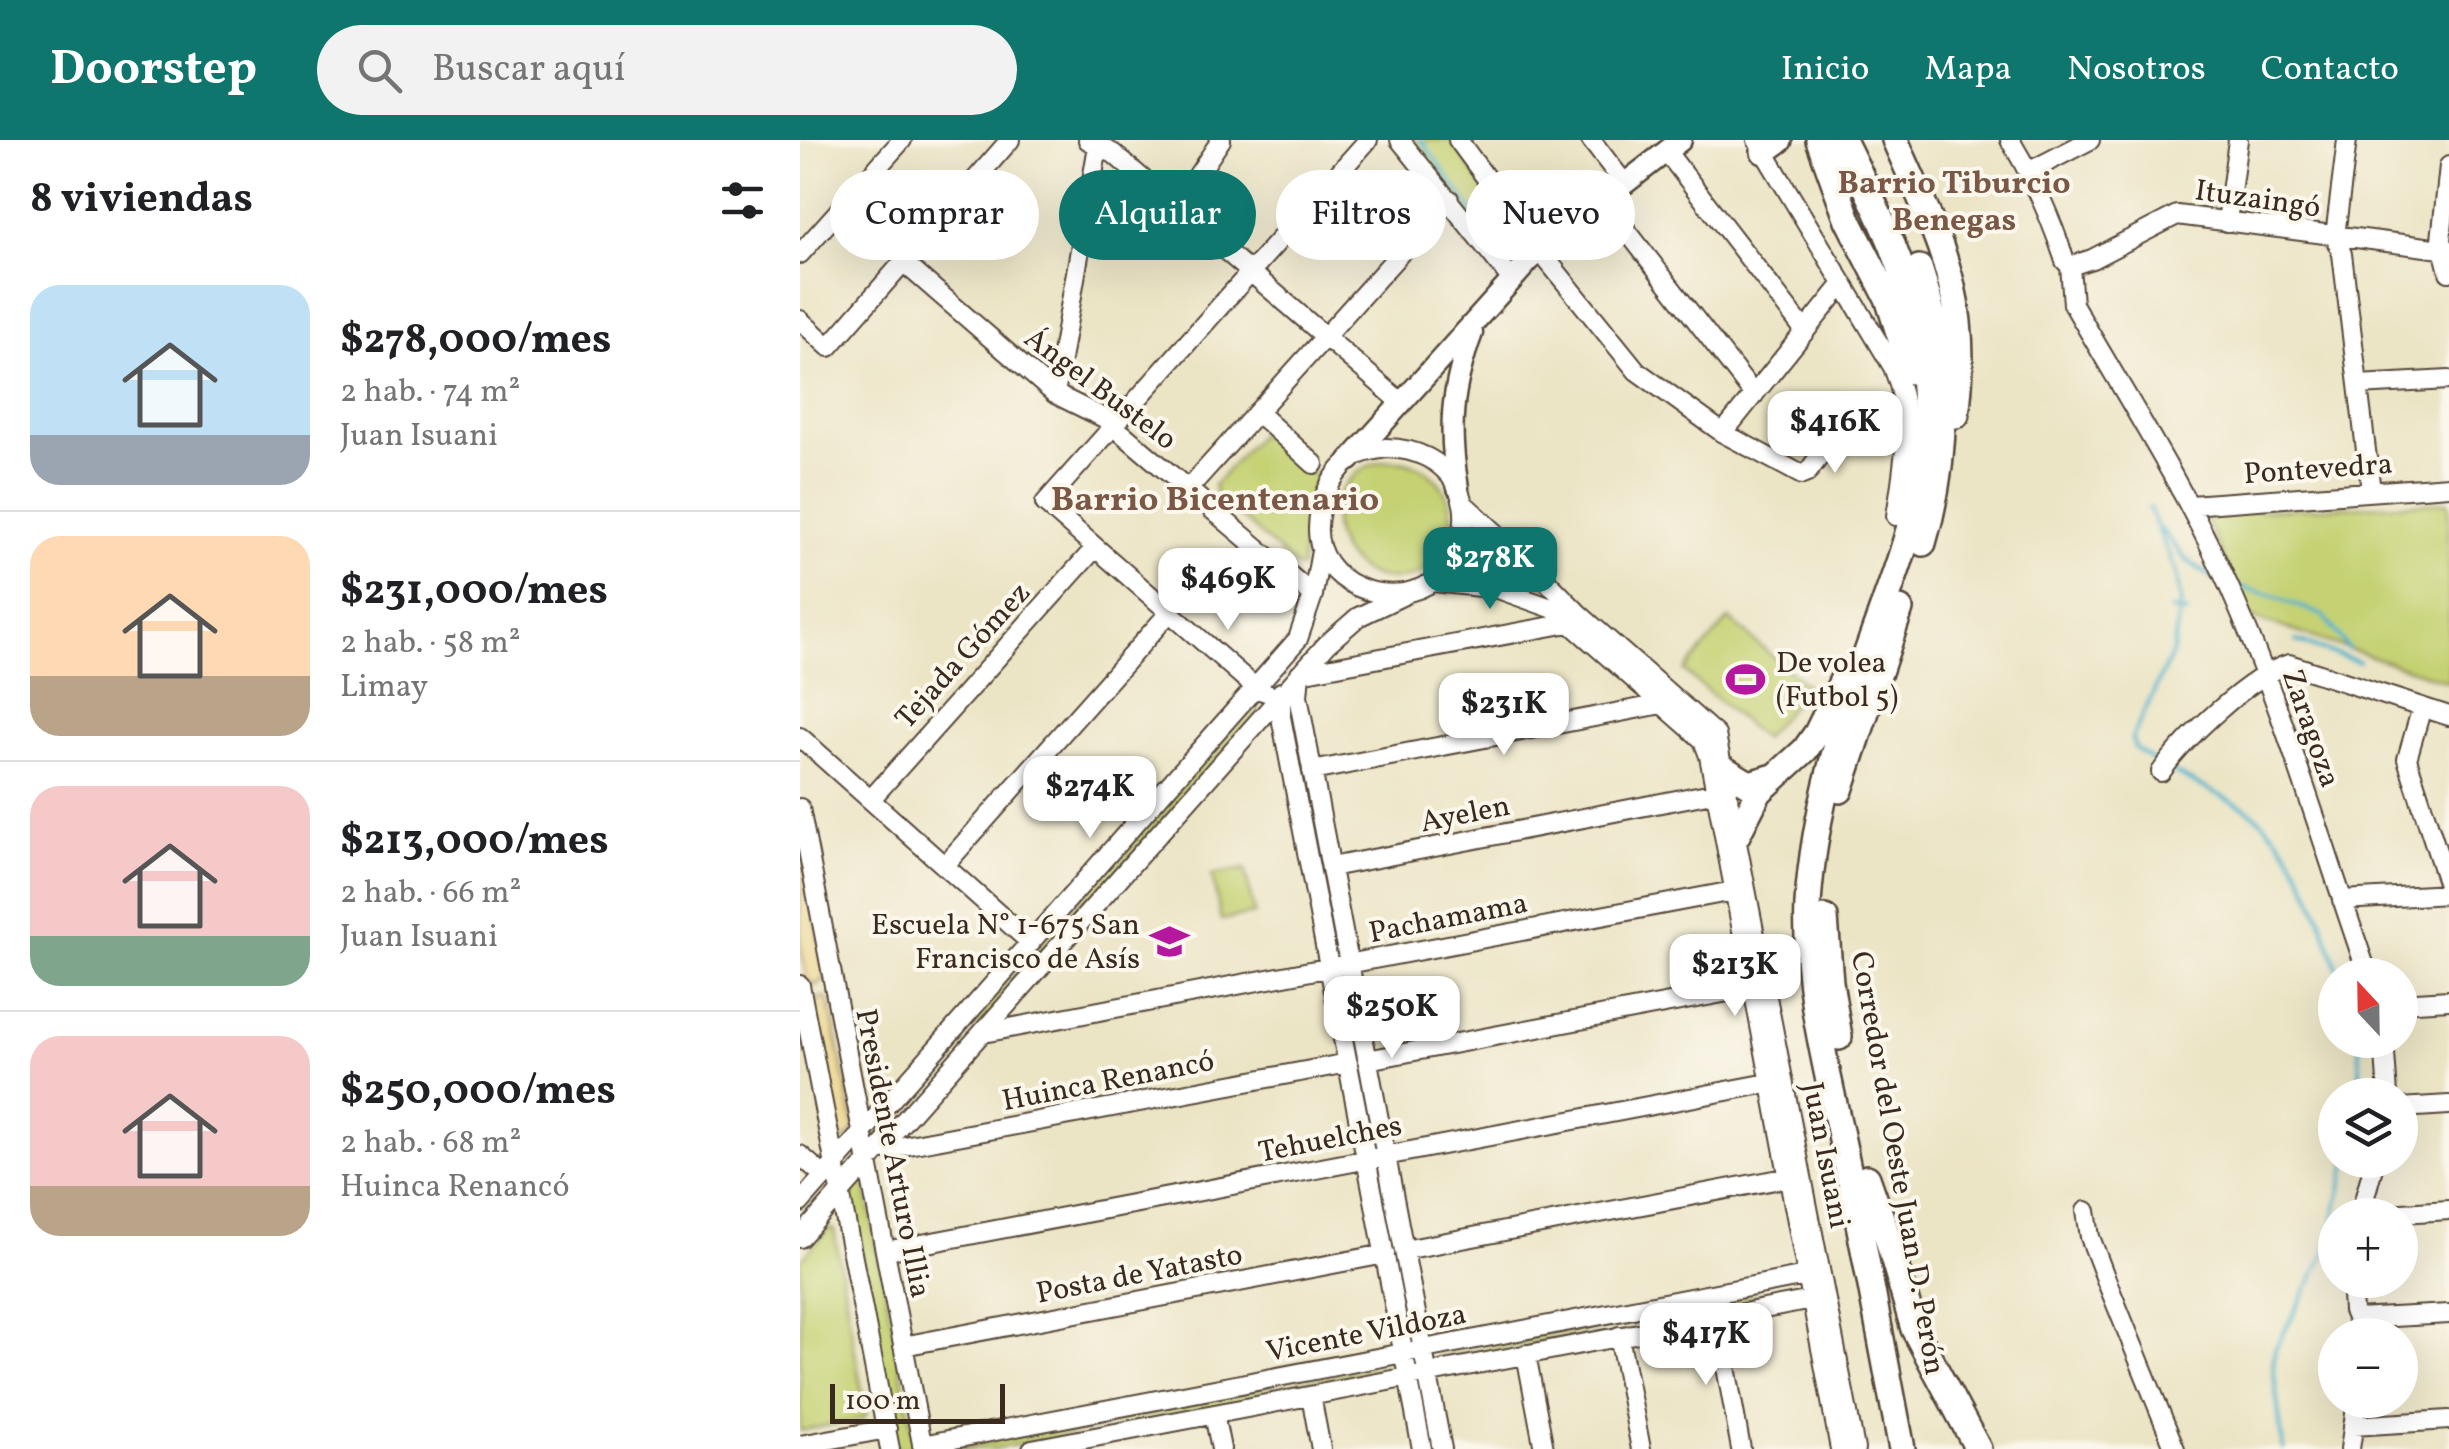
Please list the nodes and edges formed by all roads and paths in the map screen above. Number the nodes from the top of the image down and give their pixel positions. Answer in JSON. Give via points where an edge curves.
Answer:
{"nodes":[{"id":1,"x":902,"y":140,"type":"edge"},
{"id":2,"x":1010,"y":140,"type":"edge"},
{"id":3,"x":1221,"y":140,"type":"edge"},
{"id":4,"x":1368,"y":140,"type":"edge"},
{"id":5,"x":1400,"y":140,"type":"edge"},
{"id":6,"x":1458,"y":140,"type":"edge"},
{"id":7,"x":1591,"y":140,"type":"edge"},
{"id":8,"x":1819,"y":140,"type":"edge"},
{"id":9,"x":1843,"y":140,"type":"edge"},
{"id":10,"x":1862,"y":140,"type":"edge"},
{"id":11,"x":1894,"y":140,"type":"edge"},
{"id":12,"x":2010,"y":140,"type":"edge"},
{"id":13,"x":2090,"y":140,"type":"edge"},
{"id":14,"x":2238,"y":140,"type":"edge"},
{"id":15,"x":2347,"y":140,"type":"edge"},
{"id":16,"x":1095,"y":142,"type":"edge"},
{"id":17,"x":1767,"y":144,"type":"edge"},
{"id":18,"x":1674,"y":145,"type":"edge"},
{"id":19,"x":2449,"y":166,"type":"edge"},
{"id":20,"x":1132,"y":170,"type":"edge"},
{"id":21,"x":1201,"y":170,"type":"edge"},
{"id":22,"x":1480,"y":170,"type":"edge"},
{"id":23,"x":1614,"y":170,"type":"edge"},
{"id":24,"x":2030,"y":171,"type":"junction"},
{"id":25,"x":1635,"y":175,"type":"edge"},
{"id":26,"x":1449,"y":199,"type":"junction"},
{"id":27,"x":2226,"y":222,"type":"junction"},
{"id":28,"x":2336,"y":236,"type":"junction"},
{"id":29,"x":1635,"y":241,"type":"edge"},
{"id":30,"x":2446,"y":250,"type":"edge"},
{"id":31,"x":800,"y":254,"type":"edge"},
{"id":32,"x":1237,"y":260,"type":"edge"},
{"id":33,"x":1530,"y":260,"type":"edge"},
{"id":34,"x":1547,"y":260,"type":"edge"},
{"id":35,"x":903,"y":262,"type":"junction"},
{"id":36,"x":2070,"y":266,"type":"junction"},
{"id":37,"x":1251,"y":272,"type":"junction"},
{"id":38,"x":2449,"y":272,"type":"edge"},
{"id":39,"x":1518,"y":274,"type":"junction"},
{"id":40,"x":1843,"y":284,"type":"junction"},
{"id":41,"x":800,"y":320,"type":"edge"},
{"id":42,"x":1476,"y":322,"type":"junction"},
{"id":43,"x":1805,"y":331,"type":"junction"},
{"id":44,"x":1325,"y":336,"type":"junction"},
{"id":45,"x":2449,"y":380,"type":"edge"},
{"id":46,"x":2358,"y":386,"type":"junction"},
{"id":47,"x":1054,"y":394,"type":"junction"},
{"id":48,"x":1754,"y":395,"type":"junction"},
{"id":49,"x":1402,"y":403,"type":"junction"},
{"id":50,"x":1257,"y":412,"type":"junction"},
{"id":51,"x":1114,"y":426,"type":"junction"},
{"id":52,"x":1838,"y":432,"type":"dead end"},
{"id":53,"x":1723,"y":433,"type":"junction"},
{"id":54,"x":1924,"y":449,"type":"junction"},
{"id":55,"x":1350,"y":460,"type":"junction"},
{"id":56,"x":1314,"y":464,"type":"dead end"},
{"id":57,"x":2449,"y":486,"type":"edge"},
{"id":58,"x":1188,"y":489,"type":"junction"},
{"id":59,"x":2371,"y":491,"type":"junction"},
{"id":60,"x":1461,"y":496,"type":"junction"},
{"id":61,"x":2190,"y":505,"type":"junction"},
{"id":62,"x":1917,"y":520,"type":"junction"},
{"id":63,"x":1095,"y":548,"type":"junction"},
{"id":64,"x":1321,"y":551,"type":"junction"},
{"id":65,"x":1904,"y":574,"type":"junction"},
{"id":66,"x":1434,"y":582,"type":"junction"},
{"id":67,"x":1406,"y":594,"type":"junction"},
{"id":68,"x":1313,"y":596,"type":"junction"},
{"id":69,"x":1885,"y":600,"type":"junction"},
{"id":70,"x":1168,"y":612,"type":"junction"},
{"id":71,"x":1574,"y":618,"type":"junction"},
{"id":72,"x":1298,"y":640,"type":"junction"},
{"id":73,"x":1300,"y":674,"type":"junction"},
{"id":74,"x":2264,"y":674,"type":"junction"},
{"id":75,"x":1257,"y":689,"type":"junction"},
{"id":76,"x":1280,"y":698,"type":"junction"},
{"id":77,"x":1667,"y":700,"type":"junction"},
{"id":78,"x":2422,"y":707,"type":"junction"},
{"id":79,"x":2449,"y":716,"type":"edge"},
{"id":80,"x":800,"y":737,"type":"edge"},
{"id":81,"x":1312,"y":771,"type":"junction"},
{"id":82,"x":2161,"y":772,"type":"dead end"},
{"id":83,"x":1779,"y":774,"type":"junction"},
{"id":84,"x":1723,"y":784,"type":"junction"},
{"id":85,"x":871,"y":798,"type":"junction"},
{"id":86,"x":800,"y":808,"type":"edge"},
{"id":87,"x":1732,"y":845,"type":"junction"},
{"id":88,"x":945,"y":865,"type":"junction"},
{"id":89,"x":1331,"y":867,"type":"junction"},
{"id":90,"x":1741,"y":890,"type":"junction"},
{"id":91,"x":2449,"y":891,"type":"edge"},
{"id":92,"x":2342,"y":900,"type":"junction"},
{"id":93,"x":1031,"y":942,"type":"junction"},
{"id":94,"x":2362,"y":958,"type":"edge"},
{"id":95,"x":1349,"y":964,"type":"junction"},
{"id":96,"x":1329,"y":968,"type":"junction"},
{"id":97,"x":1759,"y":986,"type":"junction"},
{"id":98,"x":835,"y":988,"type":"junction"},
{"id":99,"x":802,"y":1000,"type":"edge"},
{"id":100,"x":2449,"y":1000,"type":"edge"},
{"id":101,"x":2418,"y":1002,"type":"edge"},
{"id":102,"x":955,"y":1028,"type":"junction"},
{"id":103,"x":979,"y":1036,"type":"junction"},
{"id":104,"x":1368,"y":1060,"type":"junction"},
{"id":105,"x":1348,"y":1063,"type":"junction"},
{"id":106,"x":1778,"y":1081,"type":"junction"},
{"id":107,"x":2449,"y":1105,"type":"edge"},
{"id":108,"x":2418,"y":1107,"type":"edge"},
{"id":109,"x":863,"y":1132,"type":"junction"},
{"id":110,"x":800,"y":1155,"type":"edge"},
{"id":111,"x":1386,"y":1155,"type":"junction"},
{"id":112,"x":872,"y":1157,"type":"junction"},
{"id":113,"x":1366,"y":1159,"type":"junction"},
{"id":114,"x":830,"y":1170,"type":"junction"},
{"id":115,"x":1796,"y":1176,"type":"junction"},
{"id":116,"x":1867,"y":1178,"type":"junction"},
{"id":117,"x":841,"y":1192,"type":"junction"},
{"id":118,"x":800,"y":1203,"type":"edge"},
{"id":119,"x":2449,"y":1210,"type":"edge"},
{"id":120,"x":2086,"y":1211,"type":"dead end"},
{"id":121,"x":2418,"y":1212,"type":"edge"},
{"id":122,"x":800,"y":1238,"type":"edge"},
{"id":123,"x":1404,"y":1250,"type":"junction"},
{"id":124,"x":885,"y":1251,"type":"junction"},
{"id":125,"x":1384,"y":1254,"type":"junction"},
{"id":126,"x":1814,"y":1275,"type":"junction"},
{"id":127,"x":1819,"y":1298,"type":"junction"},
{"id":128,"x":2449,"y":1314,"type":"edge"},
{"id":129,"x":1717,"y":1318,"type":"junction"},
{"id":130,"x":2418,"y":1319,"type":"edge"},
{"id":131,"x":1620,"y":1336,"type":"junction"},
{"id":132,"x":903,"y":1346,"type":"junction"},
{"id":133,"x":1423,"y":1349,"type":"junction"},
{"id":134,"x":1404,"y":1353,"type":"junction"},
{"id":135,"x":1526,"y":1354,"type":"junction"},
{"id":136,"x":1428,"y":1373,"type":"junction"},
{"id":137,"x":1408,"y":1377,"type":"junction"},
{"id":138,"x":1311,"y":1396,"type":"junction"},
{"id":139,"x":1214,"y":1414,"type":"junction"},
{"id":140,"x":2354,"y":1418,"type":"edge"},
{"id":141,"x":2449,"y":1420,"type":"edge"},
{"id":142,"x":2353,"y":1426,"type":"junction"},
{"id":143,"x":886,"y":1429,"type":"junction"},
{"id":144,"x":1120,"y":1441,"type":"edge"},
{"id":145,"x":800,"y":1446,"type":"edge"},
{"id":146,"x":922,"y":1447,"type":"edge"},
{"id":147,"x":890,"y":1449,"type":"edge"},
{"id":148,"x":1032,"y":1449,"type":"edge"},
{"id":149,"x":1221,"y":1449,"type":"edge"},
{"id":150,"x":1321,"y":1449,"type":"edge"},
{"id":151,"x":1422,"y":1449,"type":"edge"},
{"id":152,"x":1442,"y":1449,"type":"edge"},
{"id":153,"x":1544,"y":1449,"type":"edge"},
{"id":154,"x":1641,"y":1449,"type":"edge"},
{"id":155,"x":1741,"y":1449,"type":"edge"},
{"id":156,"x":1840,"y":1449,"type":"edge"},
{"id":157,"x":1855,"y":1449,"type":"edge"},
{"id":158,"x":1902,"y":1449,"type":"edge"},
{"id":159,"x":1919,"y":1449,"type":"edge"},
{"id":160,"x":1978,"y":1449,"type":"edge"},
{"id":161,"x":2176,"y":1449,"type":"edge"},
{"id":162,"x":2350,"y":1449,"type":"edge"}],
"edges":[{"from":1,"to":31,"type":"street"},
{"from":2,"to":35,"type":"street"},
{"from":3,"to":21,"type":"street"},
{"from":4,"to":37,"type":"street"},
{"from":5,"to":26,"type":"street"},
{"from":6,"to":22,"type":"street"},
{"from":7,"to":23,"type":"street"},
{"from":8,"to":54,"type":"highway","via":[[1848,220],[1888,298],[1912,372]]},
{"from":9,"to":54,"type":"highway","name":"Corredor del Oeste Juan D. Perón","via":[[1892,242],[1912,303],[1925,393]]},
{"from":10,"to":62,"type":"highway","name":"Corredor del Oeste Juan D. Perón","via":[[1916,258],[1933,315],[1944,401]]},
{"from":11,"to":62,"type":"highway","via":[[1935,230],[1959,310],[1954,429]]},
{"from":12,"to":24,"type":"street","name":"Zaragoza"},
{"from":13,"to":24,"type":"street"},
{"from":14,"to":27,"type":"street"},
{"from":15,"to":28,"type":"street"},
{"from":16,"to":20,"type":"street"},
{"from":16,"to":47,"type":"street"},
{"from":17,"to":40,"type":"street"},
{"from":18,"to":25,"type":"main road"},
{"from":18,"to":43,"type":"street"},
{"from":19,"to":30,"type":"street"},
{"from":24,"to":36,"type":"street","name":"Zaragoza"},
{"from":26,"to":39,"type":"street"},
{"from":26,"to":44,"type":"street"},
{"from":27,"to":28,"type":"street","name":"Ituzaingó"},
{"from":27,"to":36,"type":"street","name":"Ituzaingó","via":[[2177,215]]},
{"from":28,"to":30,"type":"street","name":"Ituzaingó"},
{"from":28,"to":46,"type":"street"},
{"from":29,"to":48,"type":"street"},
{"from":30,"to":38,"type":"street"},
{"from":32,"to":37,"type":"street"},
{"from":33,"to":39,"type":"main road"},
{"from":34,"to":53,"type":"street","via":[[1638,371]]},
{"from":35,"to":41,"type":"street","via":[[829,347]]},
{"from":35,"to":47,"type":"street","name":"Ángel Bustelo"},
{"from":36,"to":61,"type":"street","name":"Zaragoza","via":[[2072,304]]},
{"from":37,"to":44,"type":"street"},
{"from":37,"to":51,"type":"street"},
{"from":39,"to":42,"type":"main road"},
{"from":40,"to":43,"type":"street"},
{"from":40,"to":62,"type":"street","via":[[1893,367],[1905,404]]},
{"from":42,"to":49,"type":"main road"},
{"from":42,"to":60,"type":"main road","via":[[1450,417]]},
{"from":43,"to":48,"type":"street"},
{"from":44,"to":49,"type":"street"},
{"from":44,"to":50,"type":"street"},
{"from":45,"to":46,"type":"street"},
{"from":46,"to":59,"type":"street"},
{"from":47,"to":51,"type":"street","name":"Ángel Bustelo"},
{"from":48,"to":53,"type":"street"},
{"from":49,"to":55,"type":"main road"},
{"from":50,"to":56,"type":"street"},
{"from":50,"to":58,"type":"street"},
{"from":51,"to":58,"type":"street","name":"Ángel Bustelo"},
{"from":51,"to":63,"type":"street","via":[[1045,503]]},
{"from":52,"to":53,"type":"street","via":[[1802,474]]},
{"from":54,"to":62,"type":"highway","name":"Corredor del Oeste Juan D. Perón"},
{"from":55,"to":60,"type":"street","via":[[1373,450],[1410,450],[1433,460]]},
{"from":55,"to":64,"type":"street","via":[[1322,502]]},
{"from":57,"to":59,"type":"street","name":"Pontevedra"},
{"from":58,"to":68,"type":"street","name":"Ángel Bustelo"},
{"from":59,"to":61,"type":"street","name":"Pontevedra"},
{"from":60,"to":66,"type":"street","via":[[1465,528],[1448,568]]},
{"from":60,"to":71,"type":"street","name":"Juan Isuani"},
{"from":61,"to":74,"type":"street","name":"Zaragoza"},
{"from":62,"to":65,"type":"highway","name":"Corredor del Oeste Juan D. Perón"},
{"from":63,"to":70,"type":"street"},
{"from":63,"to":85,"type":"street","name":"Tejada Gómez"},
{"from":64,"to":67,"type":"street","via":[[1357,586]]},
{"from":64,"to":68,"type":"street"},
{"from":65,"to":69,"type":"highway","name":"Corredor del Oeste Juan D. Perón"},
{"from":65,"to":116,"type":"highway","name":"Corredor del Oeste Juan D. Perón","via":[[1844,774],[1826,883],[1830,982]]},
{"from":66,"to":67,"type":"street"},
{"from":66,"to":71,"type":"street","name":"Juan Isuani","via":[[1519,594]]},
{"from":67,"to":73,"type":"street","via":[[1349,623]]},
{"from":68,"to":72,"type":"street"},
{"from":69,"to":83,"type":"highway","via":[[1817,734]]},
{"from":69,"to":158,"type":"highway","name":"Corredor del Oeste Juan D. Perón","via":[[1820,803],[1808,938],[1822,1043]]},
{"from":70,"to":75,"type":"street"},
{"from":70,"to":88,"type":"street"},
{"from":71,"to":73,"type":"street"},
{"from":71,"to":77,"type":"street","name":"Juan Isuani"},
{"from":72,"to":75,"type":"street"},
{"from":72,"to":76,"type":"street"},
{"from":73,"to":76,"type":"street"},
{"from":73,"to":81,"type":"street"},
{"from":74,"to":78,"type":"street","via":[[2289,664]]},
{"from":74,"to":82,"type":"street"},
{"from":74,"to":92,"type":"street","name":"Zaragoza"},
{"from":75,"to":76,"type":"street"},
{"from":75,"to":93,"type":"street"},
{"from":76,"to":96,"type":"street"},
{"from":76,"to":103,"type":"street"},
{"from":77,"to":81,"type":"street"},
{"from":77,"to":84,"type":"street","name":"Juan Isuani","via":[[1716,734]]},
{"from":78,"to":79,"type":"street"},
{"from":78,"to":91,"type":"street","via":[[2407,759]]},
{"from":80,"to":85,"type":"street"},
{"from":81,"to":89,"type":"street"},
{"from":83,"to":84,"type":"highway","via":[[1763,782]]},
{"from":83,"to":87,"type":"highway","via":[[1759,792]]},
{"from":84,"to":87,"type":"street","name":"Juan Isuani"},
{"from":84,"to":89,"type":"street","name":"Ayelen"},
{"from":85,"to":88,"type":"street"},
{"from":86,"to":98,"type":"street","name":"Presidente Arturo Illia"},
{"from":87,"to":90,"type":"street","name":"Juan Isuani"},
{"from":88,"to":93,"type":"street"},
{"from":89,"to":95,"type":"street"},
{"from":90,"to":95,"type":"street","name":"Pachamama"},
{"from":90,"to":97,"type":"street","name":"Juan Isuani"},
{"from":91,"to":92,"type":"street"},
{"from":92,"to":94,"type":"street","name":"Zaragoza"},
{"from":93,"to":102,"type":"street"},
{"from":95,"to":96,"type":"street","name":"Pachamama"},
{"from":95,"to":104,"type":"street"},
{"from":96,"to":103,"type":"street","name":"Pachamama"},
{"from":96,"to":105,"type":"street"},
{"from":97,"to":104,"type":"street"},
{"from":97,"to":106,"type":"street","name":"Juan Isuani"},
{"from":98,"to":99,"type":"street"},
{"from":98,"to":109,"type":"street","name":"Presidente Arturo Illia"},
{"from":99,"to":114,"type":"street","name":"Presidente Arturo Illia"},
{"from":100,"to":101,"type":"street"},
{"from":102,"to":103,"type":"street"},
{"from":102,"to":109,"type":"street"},
{"from":103,"to":112,"type":"street"},
{"from":104,"to":111,"type":"street"},
{"from":105,"to":112,"type":"street","name":"Huinca Renancó"},
{"from":105,"to":113,"type":"street"},
{"from":106,"to":111,"type":"street","name":"Tehuelches"},
{"from":106,"to":115,"type":"street","name":"Juan Isuani"},
{"from":107,"to":108,"type":"street"},
{"from":109,"to":112,"type":"street","name":"Presidente Arturo Illia"},
{"from":109,"to":114,"type":"street"},
{"from":110,"to":114,"type":"street"},
{"from":111,"to":113,"type":"street","name":"Tehuelches"},
{"from":111,"to":123,"type":"street"},
{"from":112,"to":117,"type":"street"},
{"from":112,"to":124,"type":"street","name":"Presidente Arturo Illia"},
{"from":113,"to":124,"type":"street","name":"Tehuelches"},
{"from":113,"to":125,"type":"street"},
{"from":114,"to":117,"type":"street","name":"Presidente Arturo Illia"},
{"from":114,"to":118,"type":"street"},
{"from":115,"to":123,"type":"street"},
{"from":115,"to":126,"type":"street","name":"Juan Isuani"},
{"from":116,"to":159,"type":"highway","name":"Corredor del Oeste Juan D. Perón"},
{"from":116,"to":160,"type":"highway","via":[[1914,1329]]},
{"from":117,"to":122,"type":"street"},
{"from":117,"to":143,"type":"street","name":"Presidente Arturo Illia"},
{"from":119,"to":121,"type":"street"},
{"from":120,"to":161,"type":"street","via":[[2107,1282]]},
{"from":123,"to":133,"type":"street"},
{"from":124,"to":132,"type":"street","name":"Presidente Arturo Illia"},
{"from":125,"to":132,"type":"street","name":"Posta de Yatasto"},
{"from":125,"to":134,"type":"street"},
{"from":126,"to":127,"type":"street","name":"Juan Isuani"},
{"from":126,"to":133,"type":"street","name":"Vicente Vildoza"},
{"from":127,"to":129,"type":"street","name":"Vicente Vildoza"},
{"from":127,"to":156,"type":"street","name":"Juan Isuani"},
{"from":127,"to":157,"type":"street","name":"Juan Isuani"},
{"from":128,"to":130,"type":"street"},
{"from":129,"to":131,"type":"street","name":"Vicente Vildoza"},
{"from":129,"to":155,"type":"street"},
{"from":131,"to":135,"type":"street","name":"Vicente Vildoza"},
{"from":131,"to":154,"type":"street"},
{"from":132,"to":146,"type":"street","name":"Presidente Arturo Illia"},
{"from":133,"to":134,"type":"street","name":"Vicente Vildoza"},
{"from":133,"to":136,"type":"street"},
{"from":134,"to":137,"type":"street"},
{"from":134,"to":146,"type":"street","name":"Vicente Vildoza"},
{"from":135,"to":136,"type":"street","name":"Vicente Vildoza"},
{"from":135,"to":153,"type":"street"},
{"from":136,"to":137,"type":"street","name":"Vicente Vildoza"},
{"from":136,"to":152,"type":"street"},
{"from":137,"to":138,"type":"street","name":"Vicente Vildoza"},
{"from":137,"to":151,"type":"street"},
{"from":138,"to":139,"type":"street","name":"Vicente Vildoza"},
{"from":138,"to":150,"type":"street"},
{"from":139,"to":144,"type":"street","name":"Vicente Vildoza"},
{"from":139,"to":149,"type":"street"},
{"from":140,"to":142,"type":"street"},
{"from":141,"to":142,"type":"street"},
{"from":142,"to":162,"type":"street"},
{"from":143,"to":145,"type":"street"},
{"from":143,"to":147,"type":"street","name":"Presidente Arturo Illia"},
{"from":144,"to":148,"type":"street","name":"Vicente Vildoza"}]}
